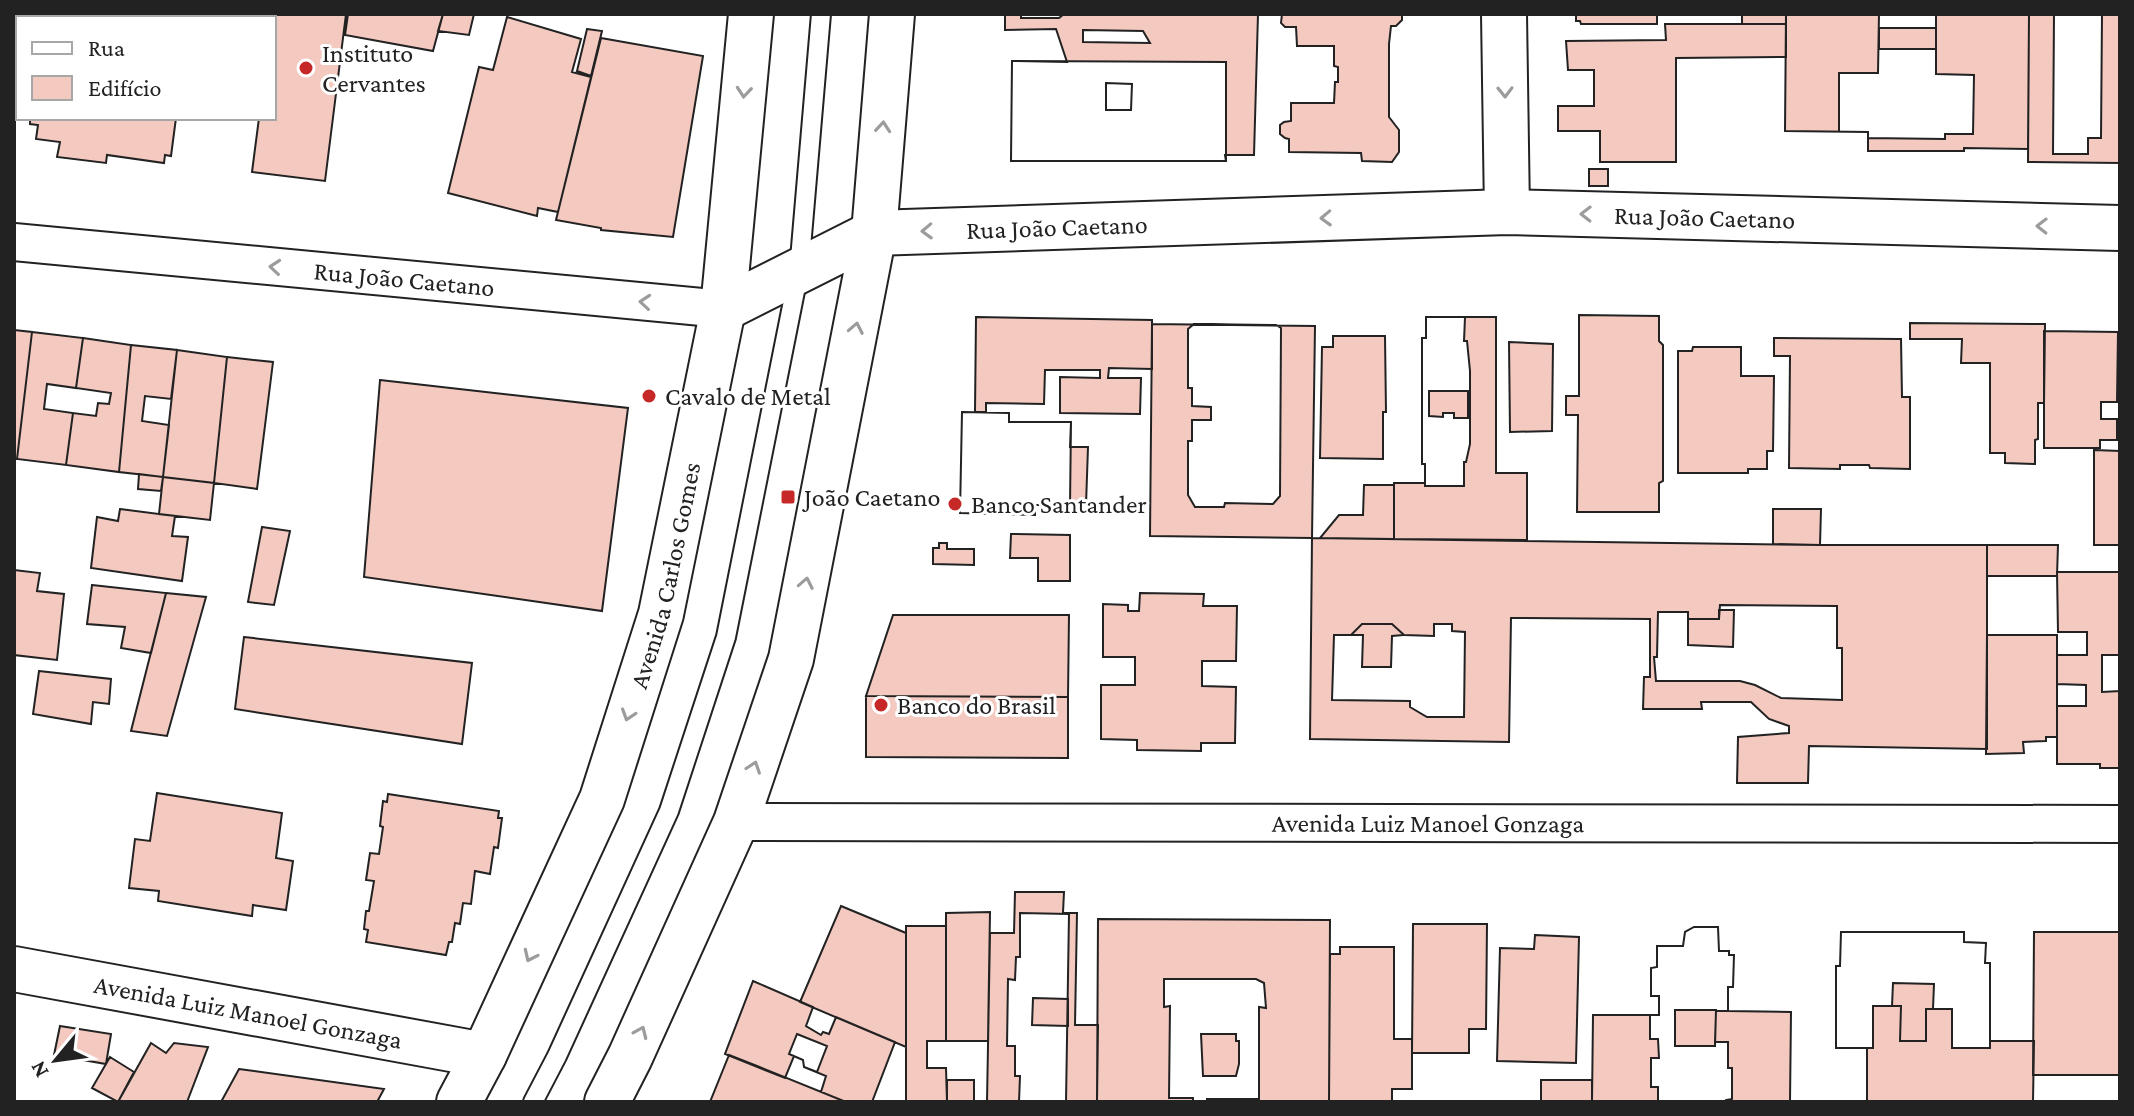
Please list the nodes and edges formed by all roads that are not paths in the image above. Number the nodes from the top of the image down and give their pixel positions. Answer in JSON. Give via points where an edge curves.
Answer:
{"nodes":[{"id":1,"x":751,"y":14,"type":"edge"},
{"id":2,"x":821,"y":14,"type":"edge"},
{"id":3,"x":892,"y":14,"type":"edge"},
{"id":4,"x":1504,"y":14,"type":"edge"},
{"id":5,"x":1507,"y":212,"type":"junction"},
{"id":6,"x":2120,"y":228,"type":"edge"},
{"id":7,"x":874,"y":233,"type":"junction"},
{"id":8,"x":14,"y":242,"type":"edge"},
{"id":9,"x":799,"y":271,"type":"junction"},
{"id":10,"x":723,"y":309,"type":"junction"},
{"id":11,"x":736,"y":822,"type":"junction"},
{"id":12,"x":2120,"y":824,"type":"edge"},
{"id":13,"x":14,"y":969,"type":"edge"},
{"id":14,"x":484,"y":1055,"type":"junction"},
{"id":15,"x":459,"y":1102,"type":"edge"},
{"id":16,"x":533,"y":1102,"type":"edge"},
{"id":17,"x":607,"y":1102,"type":"edge"}],
"edges":[{"from":1,"to":10,"type":"main road","name":"Avenida Carlos Gomes","one_way":true},
{"from":2,"to":9,"type":"lane"},
{"from":7,"to":3,"type":"main road","one_way":true},
{"from":4,"to":5,"type":"main road","one_way":true},
{"from":6,"to":5,"type":"main road","name":"Rua João Caetano","one_way":true},
{"from":5,"to":7,"type":"main road","name":"Rua João Caetano","one_way":true},
{"from":7,"to":9,"type":"main road","name":"Rua João Caetano"},
{"from":11,"to":7,"type":"main road","one_way":true,"via":[[791,659]]},
{"from":10,"to":8,"type":"street","name":"Rua João Caetano","one_way":true},
{"from":9,"to":10,"type":"main road","name":"Rua João Caetano"},
{"from":9,"to":16,"type":"lane","via":[[726,637],[669,811]]},
{"from":10,"to":14,"type":"main road","name":"Avenida Carlos Gomes","one_way":true,"via":[[661,614],[602,799]]},
{"from":11,"to":12,"type":"street","name":"Avenida Luiz Manoel Gonzaga"},
{"from":17,"to":11,"type":"main road","one_way":true},
{"from":13,"to":14,"type":"main road","name":"Avenida Luiz Manoel Gonzaga"},
{"from":14,"to":15,"type":"main road","name":"Avenida Carlos Gomes"}]}
